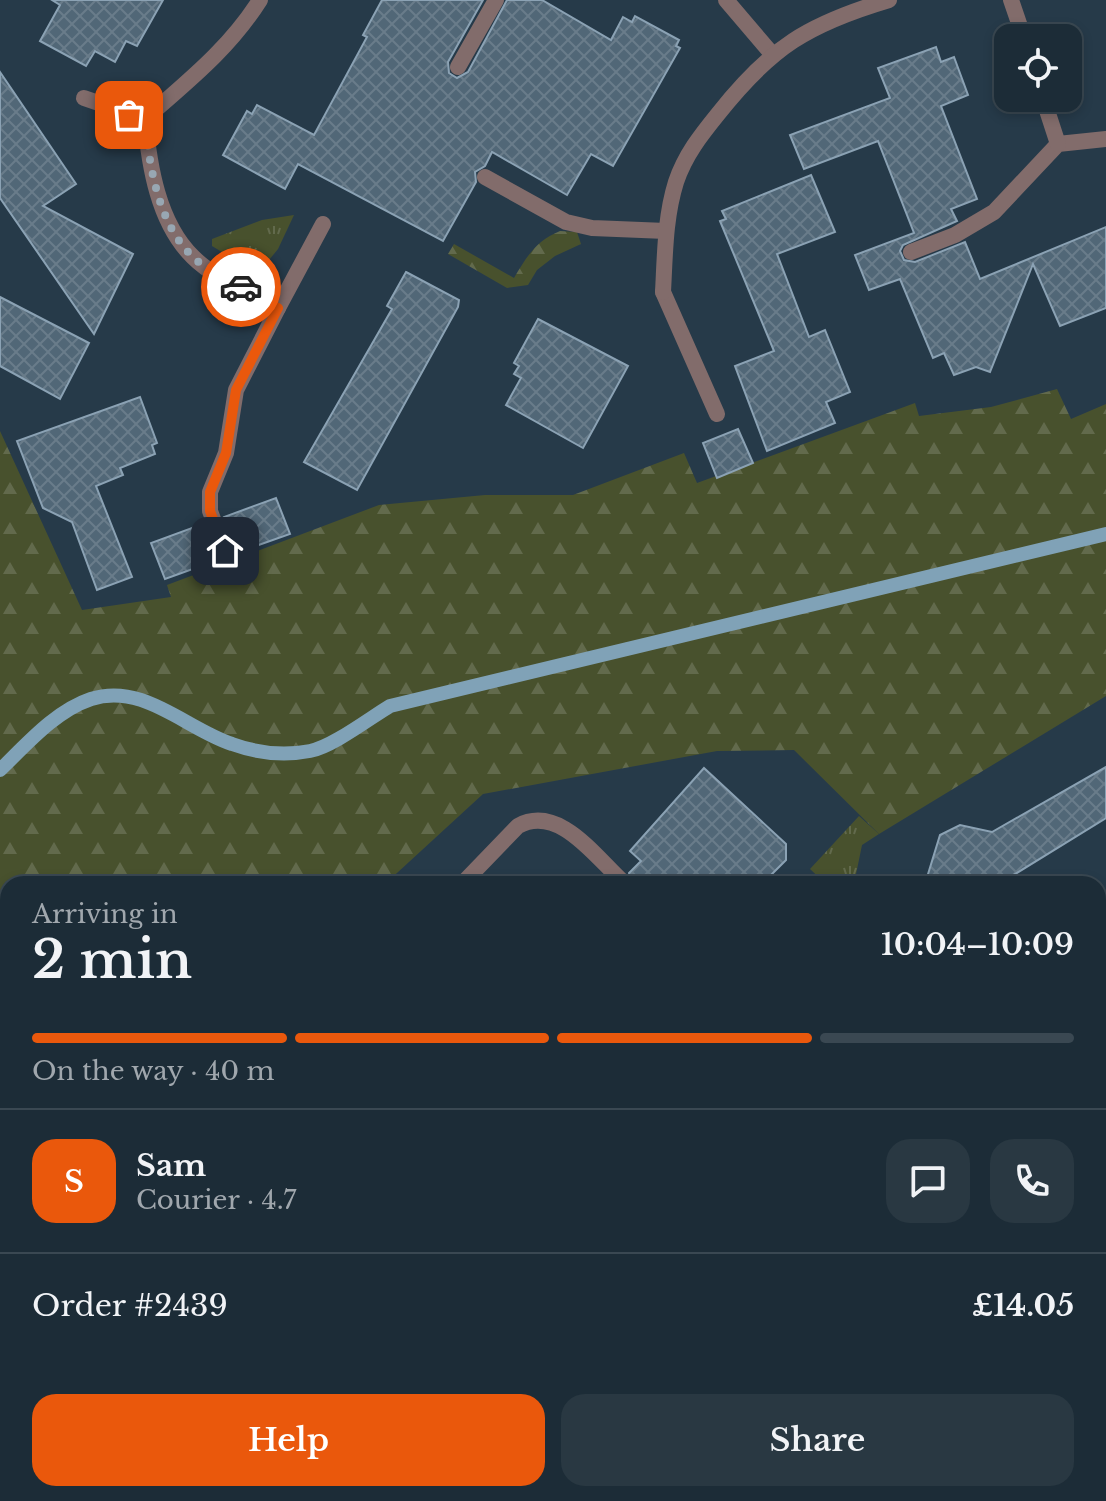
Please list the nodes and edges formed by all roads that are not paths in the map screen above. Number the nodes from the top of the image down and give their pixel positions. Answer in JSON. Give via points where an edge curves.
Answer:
{"nodes":[{"id":1,"x":260,"y":0,"type":"edge"},
{"id":2,"x":496,"y":0,"type":"edge"},
{"id":3,"x":726,"y":0,"type":"edge"},
{"id":4,"x":889,"y":0,"type":"edge"},
{"id":5,"x":1011,"y":0,"type":"edge"},
{"id":6,"x":1019,"y":24,"type":"edge"},
{"id":7,"x":772,"y":54,"type":"junction"},
{"id":8,"x":458,"y":67,"type":"dead end"},
{"id":9,"x":84,"y":98,"type":"dead end"},
{"id":10,"x":1048,"y":112,"type":"edge"},
{"id":11,"x":145,"y":119,"type":"junction"},
{"id":12,"x":1106,"y":139,"type":"edge"},
{"id":13,"x":1058,"y":144,"type":"junction"},
{"id":14,"x":485,"y":177,"type":"dead end"},
{"id":15,"x":323,"y":224,"type":"dead end"},
{"id":16,"x":666,"y":231,"type":"junction"},
{"id":17,"x":911,"y":252,"type":"dead end"},
{"id":18,"x":278,"y":308,"type":"junction"},
{"id":19,"x":717,"y":414,"type":"dead end"},
{"id":20,"x":225,"y":551,"type":"dead end"},
{"id":21,"x":470,"y":876,"type":"edge"},
{"id":22,"x":617,"y":876,"type":"edge"}],
"edges":[{"from":1,"to":11,"type":"street","via":[[205,69]]},
{"from":2,"to":8,"type":"street"},
{"from":3,"to":7,"type":"street"},
{"from":4,"to":7,"type":"street","via":[[806,31]]},
{"from":5,"to":6,"type":"street"},
{"from":7,"to":16,"type":"street","via":[[691,149],[677,181]]},
{"from":9,"to":11,"type":"street"},
{"from":10,"to":13,"type":"street"},
{"from":11,"to":18,"type":"street","via":[[148,158],[178,239],[194,258]]},
{"from":12,"to":13,"type":"street"},
{"from":13,"to":17,"type":"street","via":[[994,212]]},
{"from":14,"to":16,"type":"street","via":[[566,222]]},
{"from":15,"to":18,"type":"street"},
{"from":16,"to":19,"type":"street","via":[[663,292]]},
{"from":18,"to":20,"type":"street","via":[[236,390],[226,453],[210,492],[210,511]]},
{"from":21,"to":22,"type":"street","via":[[529,819],[544,819],[569,832]]}]}
